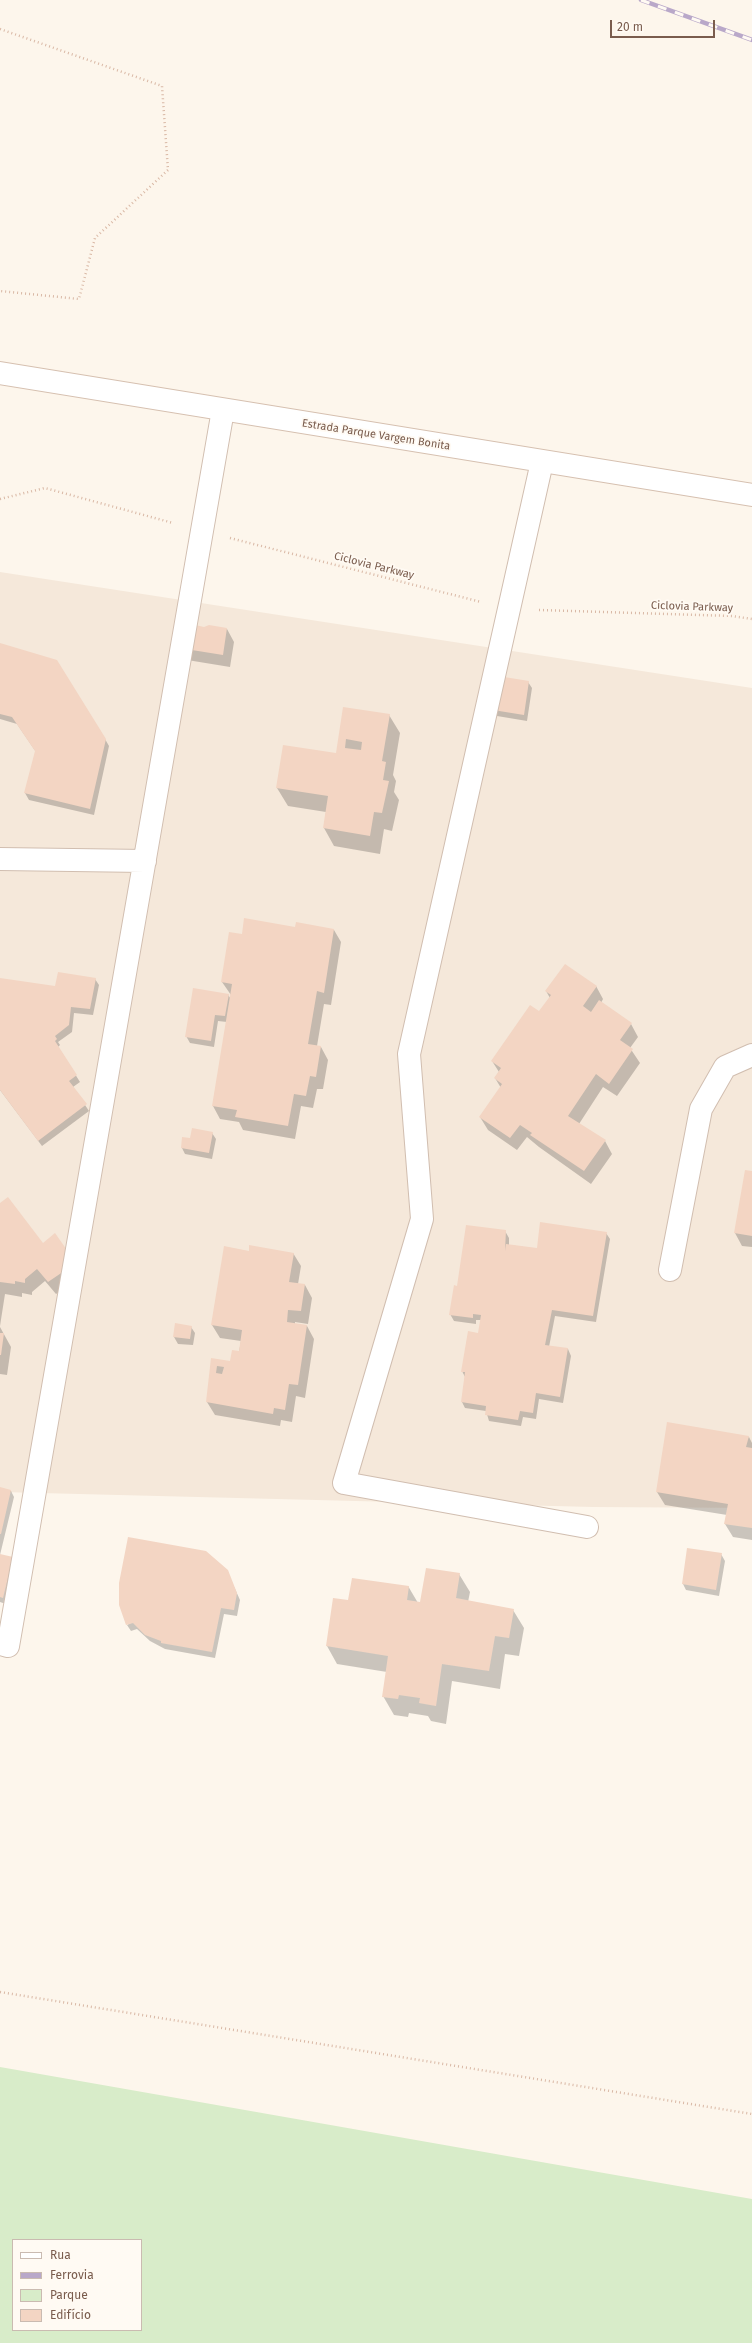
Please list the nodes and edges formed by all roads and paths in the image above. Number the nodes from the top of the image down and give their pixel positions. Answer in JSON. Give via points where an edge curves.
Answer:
{"nodes":[{"id":1,"x":0,"y":30,"type":"edge"},
{"id":2,"x":0,"y":291,"type":"edge"},
{"id":3,"x":0,"y":374,"type":"edge"},
{"id":4,"x":223,"y":410,"type":"junction"},
{"id":5,"x":542,"y":462,"type":"junction"},
{"id":6,"x":752,"y":495,"type":"edge"},
{"id":7,"x":0,"y":499,"type":"edge"},
{"id":8,"x":201,"y":531,"type":"junction"},
{"id":9,"x":508,"y":609,"type":"junction"},
{"id":10,"x":752,"y":619,"type":"edge"},
{"id":11,"x":0,"y":859,"type":"edge"},
{"id":12,"x":145,"y":861,"type":"junction"},
{"id":13,"x":752,"y":1055,"type":"edge"},
{"id":14,"x":670,"y":1270,"type":"dead end"},
{"id":15,"x":587,"y":1527,"type":"dead end"},
{"id":16,"x":0,"y":1644,"type":"edge"},
{"id":17,"x":0,"y":1992,"type":"edge"},
{"id":18,"x":752,"y":2114,"type":"edge"}],
"edges":[{"from":1,"to":2,"type":"path","via":[[162,86],[168,170],[95,238],[79,299]]},
{"from":3,"to":4,"type":"street","name":"Estrada Parque Vargem Bonita"},
{"from":4,"to":5,"type":"street","name":"Estrada Parque Vargem Bonita"},
{"from":4,"to":8,"type":"street"},
{"from":5,"to":6,"type":"street","name":"Estrada Parque Vargem Bonita"},
{"from":5,"to":9,"type":"street"},
{"from":7,"to":8,"type":"path","name":"Ciclovia Parkway","via":[[45,488]]},
{"from":8,"to":9,"type":"path","name":"Ciclovia Parkway"},
{"from":8,"to":12,"type":"street"},
{"from":9,"to":10,"type":"path","name":"Ciclovia Parkway","via":[[732,616]]},
{"from":9,"to":15,"type":"street","via":[[409,1054],[422,1219],[344,1483]]},
{"from":11,"to":12,"type":"street"},
{"from":12,"to":16,"type":"street","via":[[8,1646]]},
{"from":13,"to":14,"type":"street","via":[[725,1067],[701,1108]]},
{"from":17,"to":18,"type":"path"}]}
